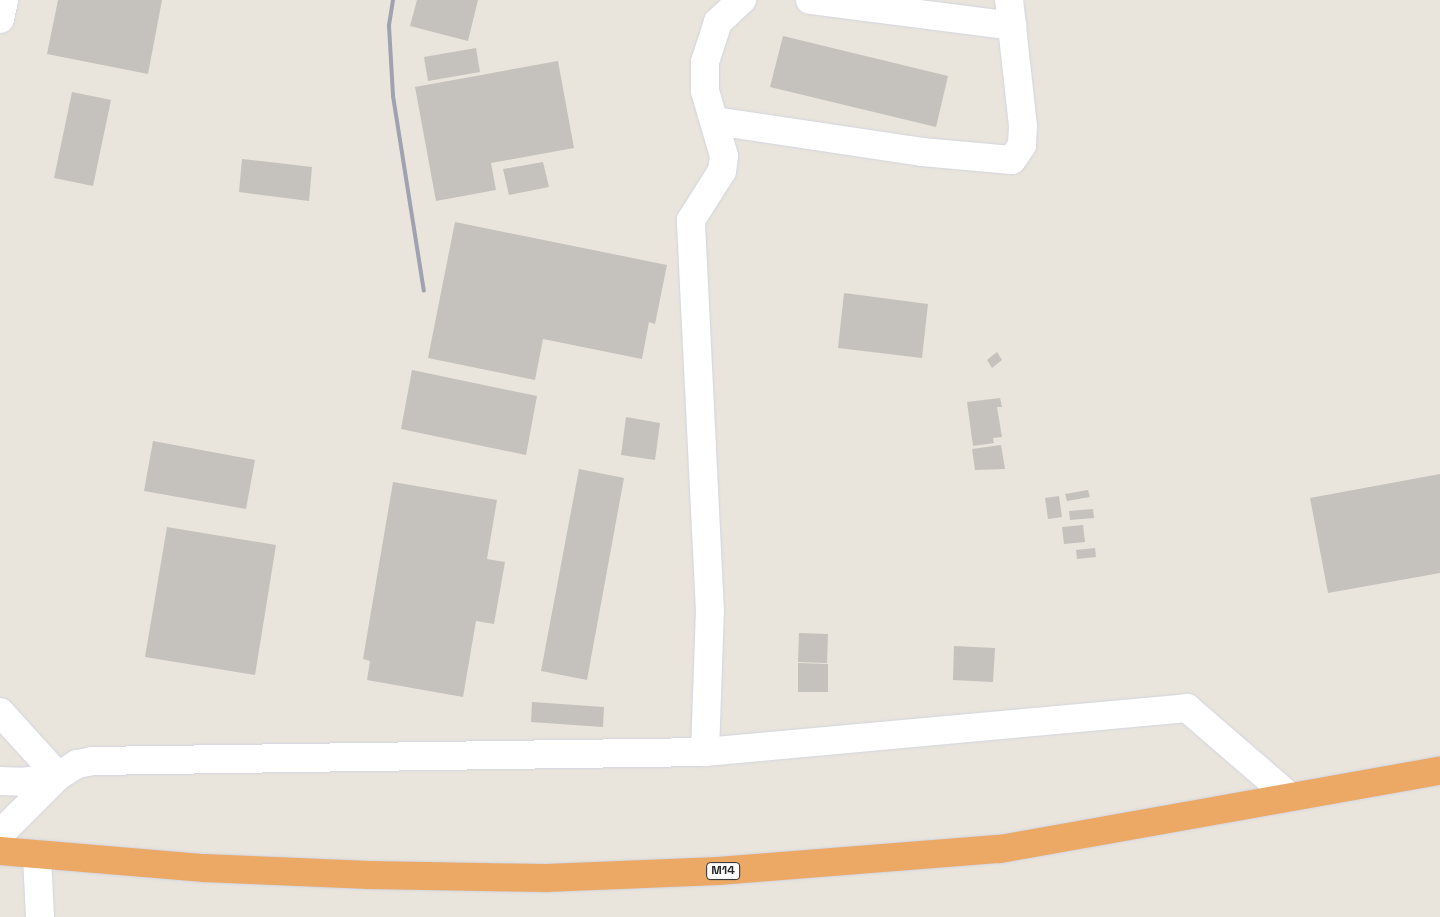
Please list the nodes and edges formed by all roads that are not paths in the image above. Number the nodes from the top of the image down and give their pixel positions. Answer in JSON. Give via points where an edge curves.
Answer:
{"nodes":[{"id":1,"x":4,"y":0,"type":"edge"},
{"id":2,"x":742,"y":0,"type":"edge"},
{"id":3,"x":810,"y":0,"type":"edge"},
{"id":4,"x":1010,"y":13,"type":"edge"},
{"id":5,"x":0,"y":19,"type":"edge"},
{"id":6,"x":715,"y":121,"type":"junction"},
{"id":7,"x":0,"y":712,"type":"edge"},
{"id":8,"x":705,"y":752,"type":"junction"},
{"id":9,"x":1440,"y":771,"type":"edge"},
{"id":10,"x":58,"y":776,"type":"junction"},
{"id":11,"x":0,"y":781,"type":"edge"},
{"id":12,"x":1290,"y":797,"type":"junction"},
{"id":13,"x":0,"y":834,"type":"edge"},
{"id":14,"x":0,"y":851,"type":"edge"},
{"id":15,"x":37,"y":856,"type":"junction"},
{"id":16,"x":40,"y":917,"type":"edge"}],
"edges":[{"from":1,"to":5,"type":"street"},
{"from":2,"to":6,"type":"street","via":[[718,22],[705,62],[705,91]]},
{"from":3,"to":4,"type":"street"},
{"from":4,"to":6,"type":"street","via":[[1024,126],[1022,145],[1012,160],[922,152]]},
{"from":6,"to":8,"type":"street","via":[[724,156],[722,172],[691,220],[710,612]]},
{"from":7,"to":10,"type":"street"},
{"from":8,"to":10,"type":"street","via":[[92,761],[77,764]]},
{"from":8,"to":12,"type":"street","via":[[1187,708]]},
{"from":9,"to":12,"type":"highway","number":"M14"},
{"from":10,"to":11,"type":"street","via":[[23,782]]},
{"from":10,"to":13,"type":"street"},
{"from":12,"to":15,"type":"highway","number":"M14","via":[[1000,849],[718,871],[546,878],[369,875]]},
{"from":14,"to":15,"type":"highway","number":"M14"},
{"from":15,"to":16,"type":"street"}]}
